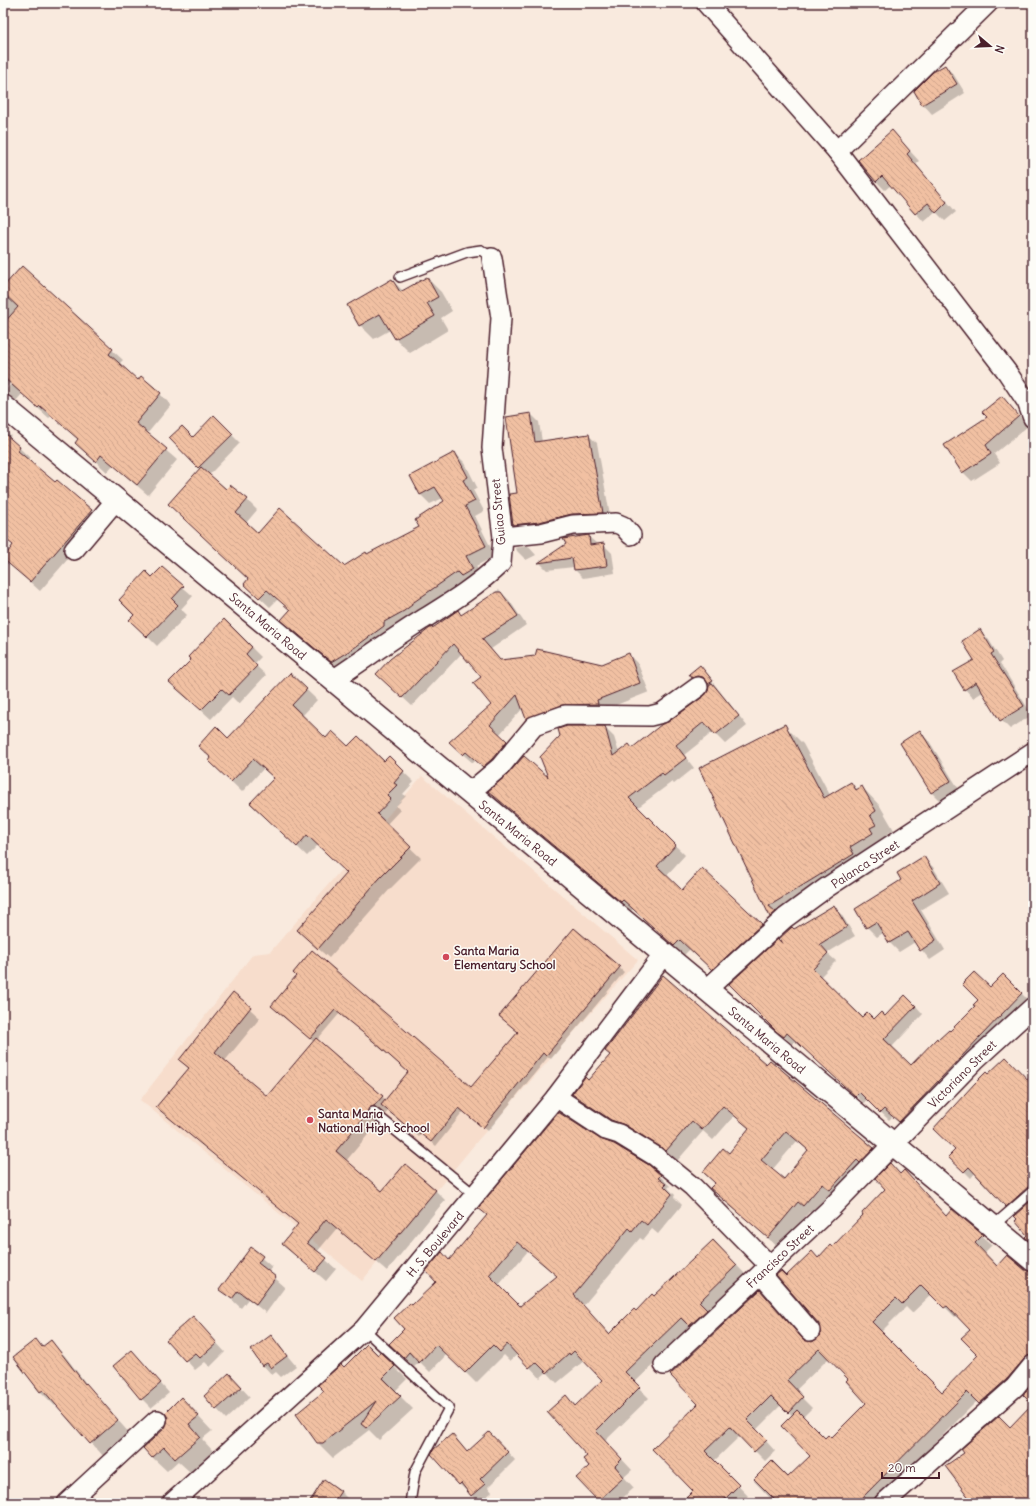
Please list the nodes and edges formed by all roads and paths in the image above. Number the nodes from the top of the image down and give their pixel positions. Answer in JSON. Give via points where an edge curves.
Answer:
{"nodes":[{"id":1,"x":706,"y":3,"type":"edge"},
{"id":2,"x":988,"y":3,"type":"edge"},
{"id":3,"x":837,"y":151,"type":"junction"},
{"id":4,"x":492,"y":258,"type":"joint"},
{"id":5,"x":400,"y":277,"type":"dead end"},
{"id":6,"x":3,"y":406,"type":"edge"},
{"id":7,"x":1033,"y":418,"type":"edge"},
{"id":8,"x":116,"y":500,"type":"junction"},
{"id":9,"x":631,"y":535,"type":"dead end"},
{"id":10,"x":503,"y":537,"type":"junction"},
{"id":11,"x":74,"y":550,"type":"dead end"},
{"id":12,"x":333,"y":680,"type":"junction"},
{"id":13,"x":698,"y":687,"type":"dead end"},
{"id":14,"x":1033,"y":752,"type":"edge"},
{"id":15,"x":469,"y":793,"type":"junction"},
{"id":16,"x":664,"y":954,"type":"junction"},
{"id":17,"x":707,"y":989,"type":"junction"},
{"id":18,"x":1033,"y":1007,"type":"edge"},
{"id":19,"x":556,"y":1097,"type":"junction"},
{"id":20,"x":372,"y":1112,"type":"dead end"},
{"id":21,"x":894,"y":1144,"type":"junction"},
{"id":22,"x":1033,"y":1191,"type":"edge"},
{"id":23,"x":476,"y":1196,"type":"junction"},
{"id":24,"x":993,"y":1226,"type":"junction"},
{"id":25,"x":1033,"y":1260,"type":"edge"},
{"id":26,"x":765,"y":1270,"type":"junction"},
{"id":27,"x":364,"y":1329,"type":"junction"},
{"id":28,"x":810,"y":1331,"type":"dead end"},
{"id":29,"x":664,"y":1365,"type":"dead end"},
{"id":30,"x":1033,"y":1365,"type":"edge"},
{"id":31,"x":157,"y":1420,"type":"dead end"},
{"id":32,"x":67,"y":1503,"type":"edge"},
{"id":33,"x":172,"y":1503,"type":"edge"},
{"id":34,"x":410,"y":1503,"type":"edge"},
{"id":35,"x":884,"y":1503,"type":"edge"}],
"edges":[{"from":1,"to":3,"type":"street"},
{"from":2,"to":3,"type":"street"},
{"from":3,"to":7,"type":"street","via":[[1007,372],[1027,402]]},
{"from":4,"to":5,"type":"lane","via":[[481,250],[467,252]]},
{"from":4,"to":10,"type":"street","name":"Guiao Street","via":[[501,318],[492,448]]},
{"from":6,"to":8,"type":"main road","name":"Santa Maria Road"},
{"from":8,"to":11,"type":"street"},
{"from":8,"to":12,"type":"main road","name":"Santa Maria Road"},
{"from":9,"to":10,"type":"street","via":[[623,526],[616,523],[574,526]]},
{"from":10,"to":12,"type":"street","name":"Guiao Street","via":[[501,563],[485,578],[460,598]]},
{"from":12,"to":15,"type":"main road","name":"Santa Maria Road"},
{"from":13,"to":15,"type":"street","via":[[656,715],[565,715],[534,726],[500,767]]},
{"from":14,"to":17,"type":"street","name":"Palanca Street","via":[[826,888],[785,918]]},
{"from":15,"to":16,"type":"main road","name":"Santa Maria Road"},
{"from":16,"to":17,"type":"main road","name":"Santa Maria Road"},
{"from":16,"to":19,"type":"street","name":"H. S. Boulevard"},
{"from":17,"to":21,"type":"main road","name":"Santa Maria Road"},
{"from":18,"to":21,"type":"street","name":"Victoriano Street","via":[[975,1060]]},
{"from":19,"to":23,"type":"street","name":"H. S. Boulevard"},
{"from":19,"to":26,"type":"street","via":[[606,1130],[619,1134],[655,1156],[693,1187]]},
{"from":20,"to":23,"type":"lane"},
{"from":21,"to":24,"type":"main road","name":"Santa Maria Road"},
{"from":21,"to":26,"type":"street","name":"Francisco Street"},
{"from":22,"to":24,"type":"lane"},
{"from":23,"to":27,"type":"street","name":"H. S. Boulevard"},
{"from":24,"to":25,"type":"main road","name":"Santa Maria Road"},
{"from":26,"to":28,"type":"street"},
{"from":26,"to":29,"type":"street","name":"Francisco Street"},
{"from":27,"to":33,"type":"street","name":"H. S. Boulevard"},
{"from":27,"to":34,"type":"lane","via":[[449,1408],[415,1472]]},
{"from":30,"to":35,"type":"street","via":[[1015,1387]]},
{"from":31,"to":32,"type":"street"}]}
